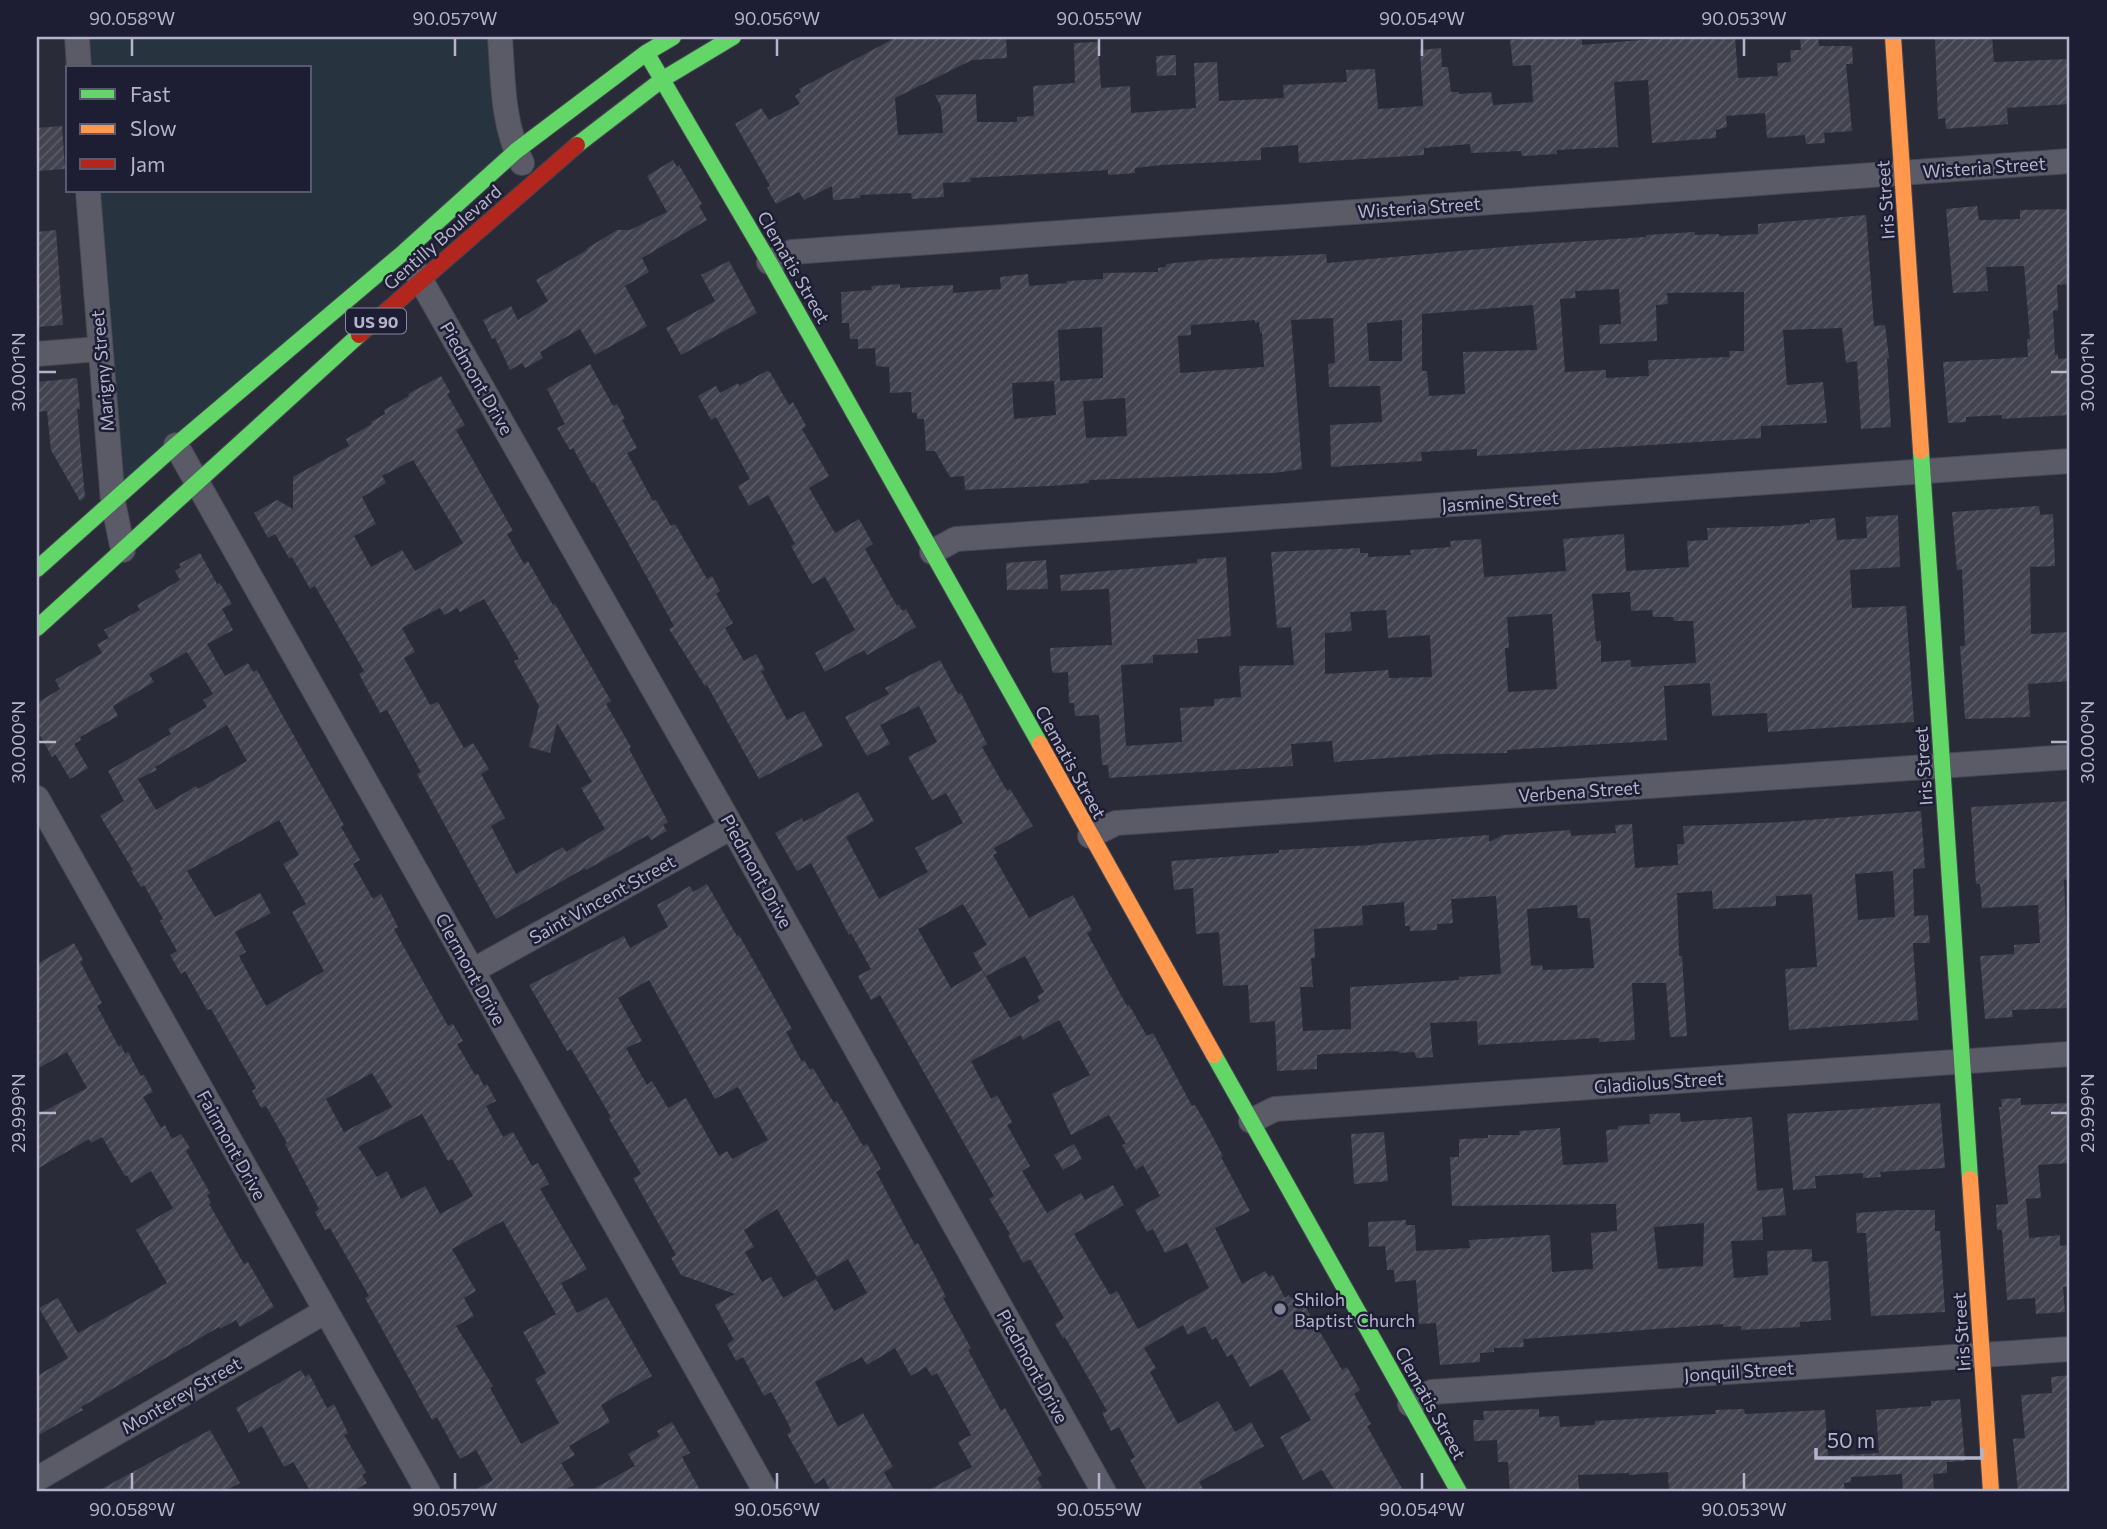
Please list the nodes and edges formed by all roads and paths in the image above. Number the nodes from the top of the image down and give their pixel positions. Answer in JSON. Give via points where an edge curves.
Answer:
{"nodes":[{"id":1,"x":77,"y":37,"type":"edge"},
{"id":2,"x":500,"y":37,"type":"edge"},
{"id":3,"x":673,"y":37,"type":"edge"},
{"id":4,"x":733,"y":37,"type":"edge"},
{"id":5,"x":1893,"y":37,"type":"edge"},
{"id":6,"x":646,"y":53,"type":"junction"},
{"id":7,"x":79,"y":66,"type":"edge"},
{"id":8,"x":663,"y":80,"type":"junction"},
{"id":9,"x":516,"y":151,"type":"junction"},
{"id":10,"x":2070,"y":161,"type":"edge"},
{"id":11,"x":1902,"y":173,"type":"junction"},
{"id":12,"x":532,"y":183,"type":"junction"},
{"id":13,"x":88,"y":192,"type":"edge"},
{"id":14,"x":404,"y":252,"type":"junction"},
{"id":15,"x":769,"y":262,"type":"junction"},
{"id":16,"x":421,"y":279,"type":"junction"},
{"id":17,"x":99,"y":349,"type":"junction"},
{"id":18,"x":37,"y":354,"type":"edge"},
{"id":19,"x":176,"y":445,"type":"junction"},
{"id":20,"x":2070,"y":461,"type":"edge"},
{"id":21,"x":1922,"y":471,"type":"junction"},
{"id":22,"x":198,"y":484,"type":"junction"},
{"id":23,"x":113,"y":502,"type":"junction"},
{"id":24,"x":123,"y":550,"type":"junction"},
{"id":25,"x":932,"y":552,"type":"junction"},
{"id":26,"x":37,"y":569,"type":"edge"},
{"id":27,"x":37,"y":628,"type":"edge"},
{"id":28,"x":2070,"y":757,"type":"edge"},
{"id":29,"x":1942,"y":766,"type":"junction"},
{"id":30,"x":37,"y":799,"type":"edge"},
{"id":31,"x":732,"y":827,"type":"junction"},
{"id":32,"x":1090,"y":836,"type":"junction"},
{"id":33,"x":472,"y":971,"type":"junction"},
{"id":34,"x":2070,"y":1054,"type":"edge"},
{"id":35,"x":1962,"y":1061,"type":"junction"},
{"id":36,"x":1251,"y":1121,"type":"junction"},
{"id":37,"x":326,"y":1311,"type":"junction"},
{"id":38,"x":2070,"y":1349,"type":"edge"},
{"id":39,"x":1981,"y":1355,"type":"junction"},
{"id":40,"x":1410,"y":1404,"type":"junction"},
{"id":41,"x":37,"y":1479,"type":"edge"},
{"id":42,"x":428,"y":1492,"type":"edge"},
{"id":43,"x":766,"y":1492,"type":"edge"},
{"id":44,"x":1104,"y":1492,"type":"edge"},
{"id":45,"x":1459,"y":1492,"type":"edge"},
{"id":46,"x":1991,"y":1492,"type":"edge"}],
"edges":[{"from":1,"to":7,"type":"street"},
{"from":2,"to":9,"type":"street","via":[[505,113]]},
{"from":3,"to":6,"type":"street","name":"Gentilly Boulevard","number":"US 90"},
{"from":4,"to":8,"type":"street","name":"Gentilly Boulevard","number":"US 90"},
{"from":5,"to":11,"type":"street","name":"Iris Street"},
{"from":6,"to":8,"type":"street","name":"Clematis Street"},
{"from":6,"to":9,"type":"street","name":"Gentilly Boulevard","number":"US 90"},
{"from":8,"to":12,"type":"street","name":"Gentilly Boulevard","number":"US 90"},
{"from":8,"to":15,"type":"street","name":"Clematis Street"},
{"from":9,"to":12,"type":"street"},
{"from":9,"to":14,"type":"street","name":"Gentilly Boulevard","number":"US 90"},
{"from":10,"to":11,"type":"street","name":"Wisteria Street"},
{"from":11,"to":15,"type":"street","name":"Wisteria Street","via":[[792,251]]},
{"from":11,"to":21,"type":"street","name":"Iris Street"},
{"from":12,"to":16,"type":"street","name":"Gentilly Boulevard","number":"US 90"},
{"from":13,"to":17,"type":"street","name":"Marigny Street"},
{"from":14,"to":16,"type":"street","name":"Piedmont Drive"},
{"from":14,"to":19,"type":"street","name":"Gentilly Boulevard","number":"US 90"},
{"from":15,"to":25,"type":"street","name":"Clematis Street"},
{"from":16,"to":22,"type":"street","name":"Gentilly Boulevard","number":"US 90"},
{"from":16,"to":31,"type":"street","name":"Piedmont Drive"},
{"from":17,"to":18,"type":"street"},
{"from":17,"to":23,"type":"street","name":"Marigny Street"},
{"from":19,"to":22,"type":"street","name":"Clermont Drive"},
{"from":19,"to":23,"type":"street","name":"Gentilly Boulevard","number":"US 90"},
{"from":20,"to":21,"type":"street","name":"Jasmine Street"},
{"from":21,"to":25,"type":"street","name":"Jasmine Street","via":[[956,539]]},
{"from":21,"to":29,"type":"street","name":"Iris Street"},
{"from":22,"to":24,"type":"street","name":"Gentilly Boulevard","number":"US 90"},
{"from":22,"to":33,"type":"street","name":"Clermont Drive"},
{"from":23,"to":24,"type":"street","name":"Marigny Street"},
{"from":23,"to":26,"type":"street","name":"Gentilly Boulevard","number":"US 90"},
{"from":24,"to":27,"type":"street","name":"Gentilly Boulevard","number":"US 90"},
{"from":25,"to":32,"type":"street","name":"Clematis Street"},
{"from":28,"to":29,"type":"street","name":"Verbena Street"},
{"from":29,"to":32,"type":"street","name":"Verbena Street","via":[[1116,822]]},
{"from":29,"to":35,"type":"street","name":"Iris Street"},
{"from":30,"to":37,"type":"street","name":"Fairmont Drive"},
{"from":31,"to":33,"type":"street","name":"Saint Vincent Street"},
{"from":31,"to":44,"type":"street","name":"Piedmont Drive"},
{"from":32,"to":36,"type":"street","name":"Clematis Street"},
{"from":33,"to":43,"type":"street","name":"Clermont Drive"},
{"from":34,"to":35,"type":"street","name":"Gladiolus Street"},
{"from":35,"to":36,"type":"street","name":"Gladiolus Street","via":[[1275,1109]]},
{"from":35,"to":39,"type":"street","name":"Iris Street"},
{"from":36,"to":40,"type":"street","name":"Clematis Street"},
{"from":37,"to":41,"type":"street","name":"Monterey Street"},
{"from":37,"to":42,"type":"street","name":"Fairmont Drive"},
{"from":38,"to":39,"type":"street","name":"Jonquil Street"},
{"from":39,"to":40,"type":"street","name":"Jonquil Street","via":[[1432,1392]]},
{"from":39,"to":46,"type":"street","name":"Iris Street"},
{"from":40,"to":45,"type":"street","name":"Clematis Street"}]}
